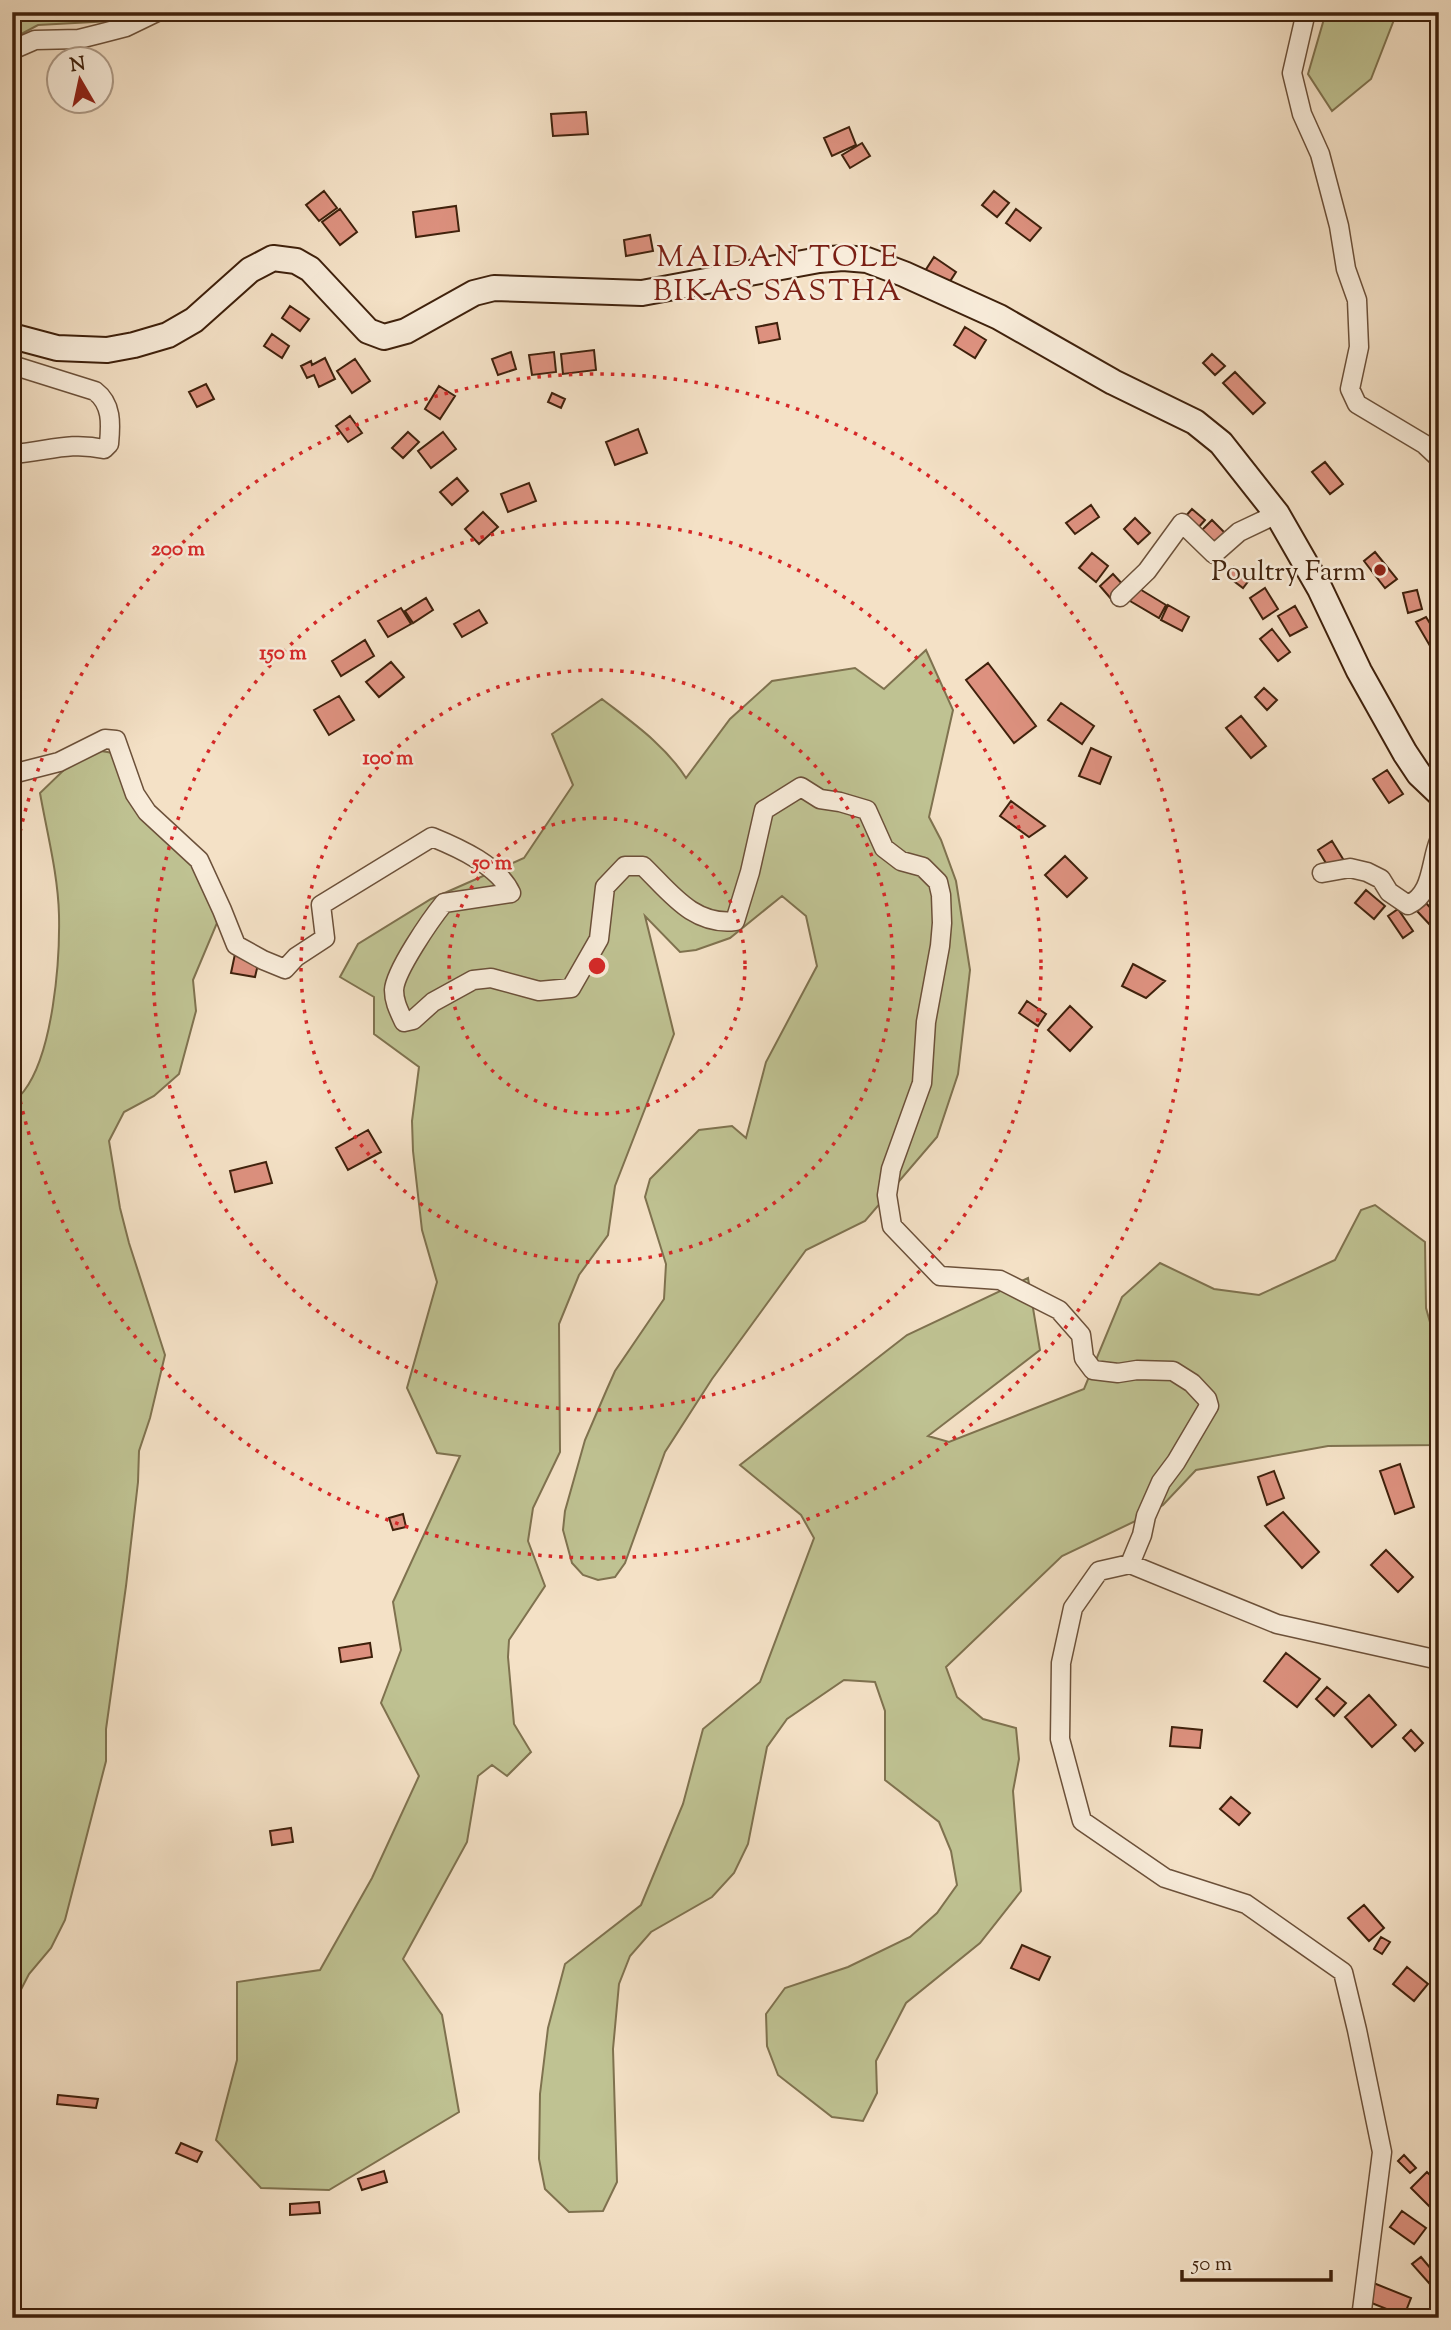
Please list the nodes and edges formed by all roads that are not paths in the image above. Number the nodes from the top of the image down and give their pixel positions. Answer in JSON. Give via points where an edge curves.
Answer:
{"nodes":[{"id":1,"x":158,"y":12,"type":"edge"},
{"id":2,"x":1306,"y":12,"type":"edge"},
{"id":3,"x":12,"y":50,"type":"edge"},
{"id":4,"x":12,"y":337,"type":"edge"},
{"id":5,"x":12,"y":365,"type":"edge"},
{"id":6,"x":12,"y":454,"type":"edge"},
{"id":7,"x":1439,"y":458,"type":"edge"},
{"id":8,"x":1277,"y":514,"type":"junction"},
{"id":9,"x":1120,"y":597,"type":"dead end"},
{"id":10,"x":12,"y":774,"type":"edge"},
{"id":11,"x":1439,"y":793,"type":"edge"},
{"id":12,"x":1439,"y":841,"type":"edge"},
{"id":13,"x":1322,"y":873,"type":"dead end"},
{"id":14,"x":1130,"y":1564,"type":"junction"},
{"id":15,"x":1439,"y":1660,"type":"edge"},
{"id":16,"x":1360,"y":2318,"type":"edge"}],
"edges":[{"from":1,"to":3,"type":"street","via":[[113,31],[79,39],[35,40]]},
{"from":2,"to":7,"type":"street","via":[[1292,73],[1321,154],[1357,300],[1359,347],[1350,389],[1357,404]]},
{"from":4,"to":8,"type":"main road","via":[[57,348],[107,350],[168,335],[194,320],[250,270],[273,258],[296,261],[310,269],[368,331],[384,337],[406,331],[474,293],[494,288],[642,293],[819,260],[867,260],[999,317],[1195,422],[1221,443]]},
{"from":5,"to":6,"type":"street","via":[[94,390],[104,398],[111,428],[109,444],[103,449],[64,445]]},
{"from":8,"to":9,"type":"street","via":[[1239,533],[1214,554],[1182,523],[1147,571]]},
{"from":8,"to":11,"type":"main road","via":[[1405,753]]},
{"from":10,"to":14,"type":"street","via":[[59,762],[105,739],[116,740],[135,794],[147,812],[199,860],[236,945],[285,969],[325,938],[321,905],[432,836],[487,866],[511,893],[444,903],[398,973],[395,1002],[404,1022],[473,980],[491,978],[539,991],[571,988],[599,939],[605,887],[625,866],[643,866],[689,911],[709,919],[735,921],[764,810],[802,787],[820,799],[867,810],[884,848],[901,861],[923,867],[938,882],[942,909],[922,1083],[891,1169],[887,1195],[892,1226],[940,1276],[1000,1280],[1059,1310],[1081,1335],[1084,1358],[1093,1370],[1173,1371],[1207,1399],[1209,1406],[1161,1482]]},
{"from":12,"to":13,"type":"street","via":[[1427,885],[1412,905],[1367,872],[1350,867]]},
{"from":14,"to":15,"type":"street","via":[[1277,1624]]},
{"from":14,"to":16,"type":"street","via":[[1099,1570],[1073,1608],[1061,1663],[1060,1739],[1082,1821],[1166,1878],[1246,1904],[1343,1972],[1382,2152]]}]}
